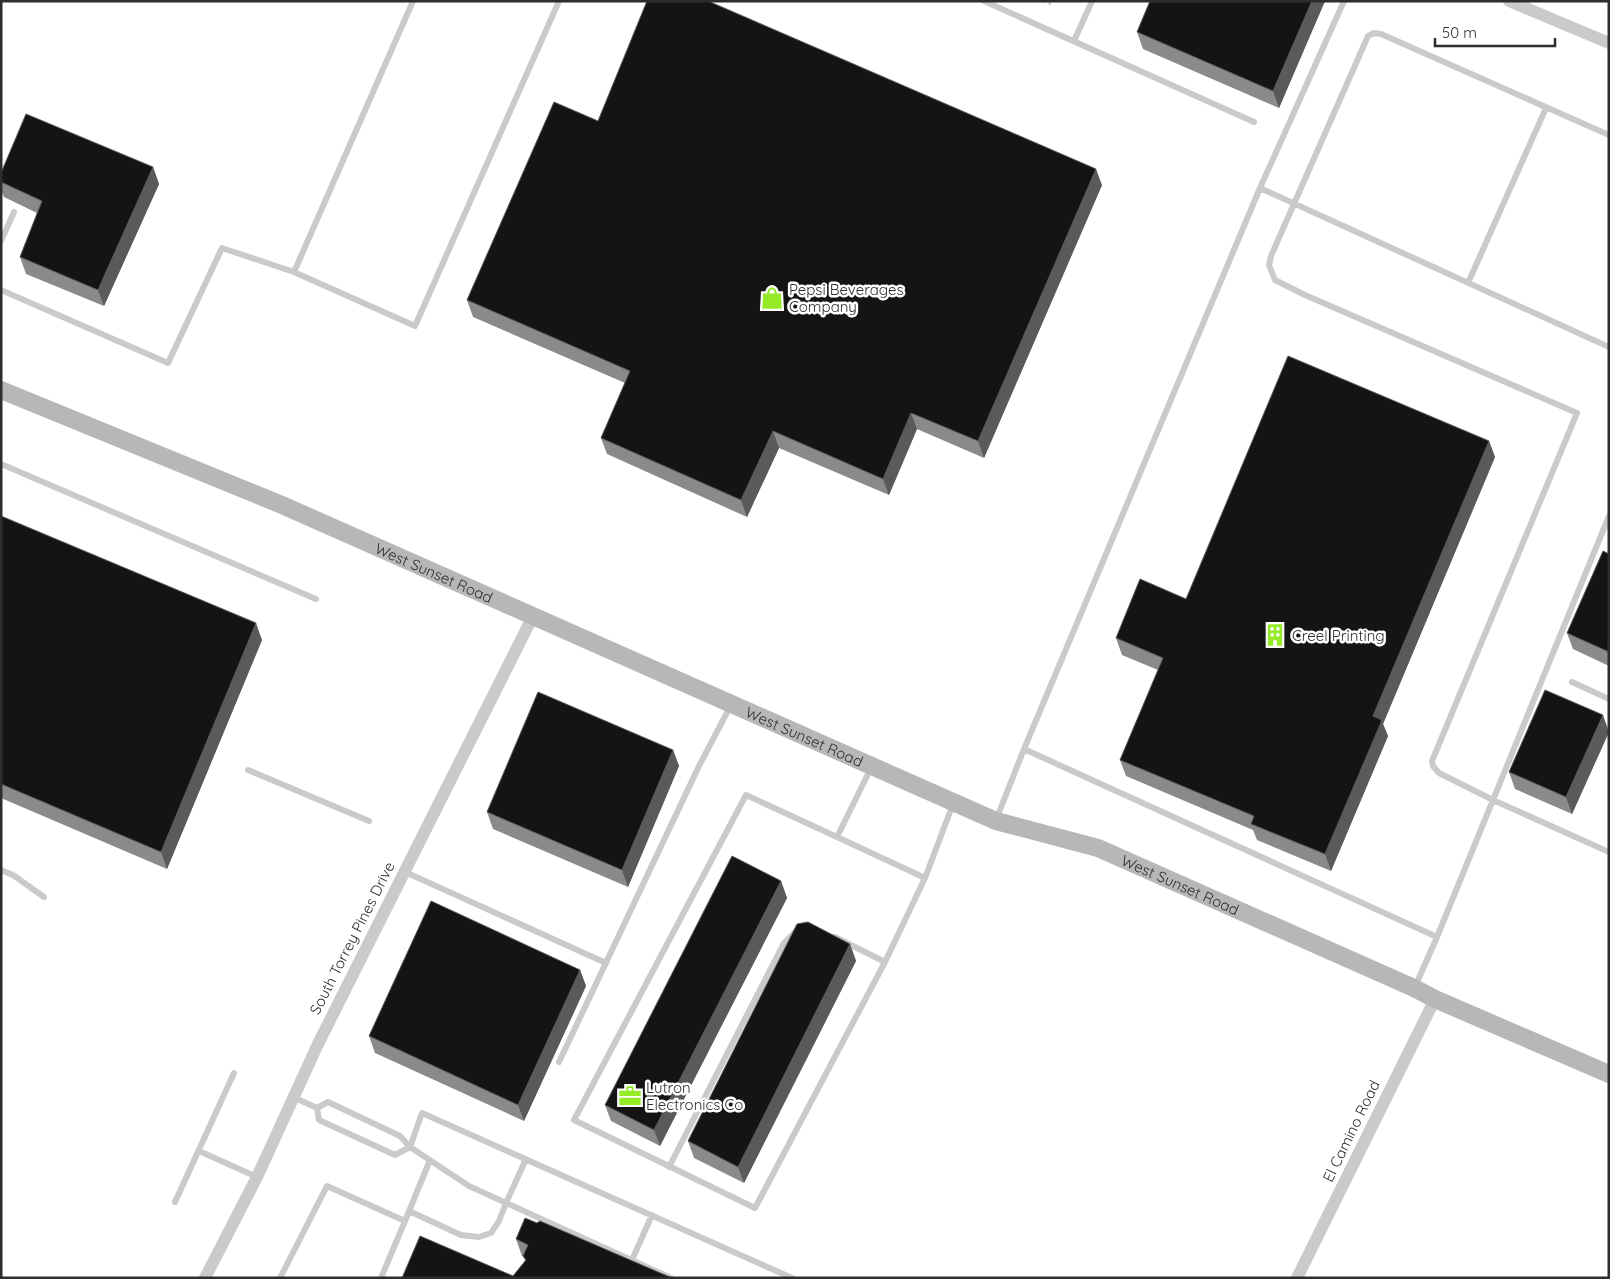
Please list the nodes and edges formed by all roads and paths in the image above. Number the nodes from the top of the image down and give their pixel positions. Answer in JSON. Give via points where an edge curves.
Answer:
{"nodes":[{"id":1,"x":413,"y":1,"type":"edge"},
{"id":2,"x":559,"y":1,"type":"edge"},
{"id":3,"x":984,"y":1,"type":"edge"},
{"id":4,"x":1044,"y":1,"type":"edge"},
{"id":5,"x":1052,"y":1,"type":"edge"},
{"id":6,"x":1092,"y":1,"type":"edge"},
{"id":7,"x":1344,"y":1,"type":"edge"},
{"id":8,"x":1509,"y":1,"type":"edge"},
{"id":9,"x":1074,"y":41,"type":"junction"},
{"id":10,"x":1609,"y":43,"type":"edge"},
{"id":11,"x":1546,"y":108,"type":"junction"},
{"id":12,"x":1254,"y":122,"type":"dead end"},
{"id":13,"x":1609,"y":135,"type":"edge"},
{"id":14,"x":1260,"y":188,"type":"junction"},
{"id":15,"x":1293,"y":204,"type":"junction"},
{"id":16,"x":14,"y":212,"type":"dead end"},
{"id":17,"x":1,"y":241,"type":"edge"},
{"id":18,"x":294,"y":272,"type":"junction"},
{"id":19,"x":1468,"y":283,"type":"junction"},
{"id":20,"x":1,"y":290,"type":"edge"},
{"id":21,"x":1609,"y":347,"type":"edge"},
{"id":22,"x":1,"y":390,"type":"edge"},
{"id":23,"x":1,"y":464,"type":"edge"},
{"id":24,"x":1609,"y":516,"type":"edge"},
{"id":25,"x":316,"y":599,"type":"dead end"},
{"id":26,"x":533,"y":616,"type":"junction"},
{"id":27,"x":1572,"y":682,"type":"dead end"},
{"id":28,"x":1609,"y":699,"type":"edge"},
{"id":29,"x":732,"y":704,"type":"junction"},
{"id":30,"x":1024,"y":749,"type":"junction"},
{"id":31,"x":872,"y":766,"type":"junction"},
{"id":32,"x":248,"y":770,"type":"dead end"},
{"id":33,"x":1493,"y":800,"type":"junction"},
{"id":34,"x":953,"y":802,"type":"junction"},
{"id":35,"x":369,"y":821,"type":"dead end"},
{"id":36,"x":996,"y":821,"type":"junction"},
{"id":37,"x":837,"y":837,"type":"junction"},
{"id":38,"x":1609,"y":852,"type":"edge"},
{"id":39,"x":1,"y":870,"type":"edge"},
{"id":40,"x":404,"y":871,"type":"junction"},
{"id":41,"x":925,"y":878,"type":"junction"},
{"id":42,"x":44,"y":897,"type":"dead end"},
{"id":43,"x":803,"y":926,"type":"edge"},
{"id":44,"x":827,"y":932,"type":"edge"},
{"id":45,"x":1437,"y":937,"type":"junction"},
{"id":46,"x":885,"y":962,"type":"junction"},
{"id":47,"x":606,"y":963,"type":"junction"},
{"id":48,"x":1414,"y":988,"type":"junction"},
{"id":49,"x":1435,"y":999,"type":"junction"},
{"id":50,"x":559,"y":1062,"type":"dead end"},
{"id":51,"x":234,"y":1073,"type":"dead end"},
{"id":52,"x":1609,"y":1074,"type":"edge"},
{"id":53,"x":293,"y":1097,"type":"junction"},
{"id":54,"x":317,"y":1108,"type":"junction"},
{"id":55,"x":410,"y":1147,"type":"junction"},
{"id":56,"x":199,"y":1151,"type":"junction"},
{"id":57,"x":526,"y":1159,"type":"junction"},
{"id":58,"x":430,"y":1160,"type":"junction"},
{"id":59,"x":669,"y":1167,"type":"junction"},
{"id":60,"x":257,"y":1177,"type":"junction"},
{"id":61,"x":175,"y":1202,"type":"dead end"},
{"id":62,"x":506,"y":1203,"type":"junction"},
{"id":63,"x":409,"y":1211,"type":"junction"},
{"id":64,"x":652,"y":1216,"type":"junction"},
{"id":65,"x":405,"y":1222,"type":"junction"},
{"id":66,"x":632,"y":1260,"type":"junction"},
{"id":67,"x":205,"y":1278,"type":"edge"},
{"id":68,"x":280,"y":1278,"type":"edge"},
{"id":69,"x":381,"y":1278,"type":"edge"},
{"id":70,"x":671,"y":1278,"type":"edge"},
{"id":71,"x":792,"y":1278,"type":"edge"},
{"id":72,"x":1297,"y":1278,"type":"edge"}],
"edges":[{"from":1,"to":18,"type":"lane"},
{"from":2,"to":18,"type":"lane","via":[[415,326]]},
{"from":3,"to":9,"type":"lane"},
{"from":4,"to":5,"type":"path","via":[[1051,4]]},
{"from":6,"to":9,"type":"lane"},
{"from":7,"to":14,"type":"lane"},
{"from":8,"to":10,"type":"street"},
{"from":9,"to":12,"type":"lane"},
{"from":11,"to":13,"type":"lane"},
{"from":11,"to":15,"type":"lane","via":[[1374,33],[1368,36]]},
{"from":11,"to":19,"type":"lane"},
{"from":14,"to":15,"type":"lane"},
{"from":14,"to":30,"type":"lane"},
{"from":15,"to":19,"type":"lane"},
{"from":15,"to":33,"type":"lane","via":[[1271,256],[1269,265],[1275,280],[1577,413],[1432,761],[1439,773]]},
{"from":16,"to":17,"type":"lane"},
{"from":18,"to":20,"type":"lane","via":[[222,248],[168,363]]},
{"from":19,"to":21,"type":"lane"},
{"from":22,"to":26,"type":"main road","name":"West Sunset Road","via":[[282,505]]},
{"from":23,"to":25,"type":"lane"},
{"from":24,"to":33,"type":"lane"},
{"from":26,"to":29,"type":"main road","name":"West Sunset Road"},
{"from":26,"to":40,"type":"street","name":"South Torrey Pines Drive"},
{"from":27,"to":28,"type":"lane"},
{"from":29,"to":31,"type":"main road","name":"West Sunset Road"},
{"from":29,"to":47,"type":"lane","via":[[699,766]]},
{"from":30,"to":36,"type":"lane"},
{"from":30,"to":45,"type":"lane"},
{"from":31,"to":34,"type":"main road","name":"West Sunset Road"},
{"from":31,"to":37,"type":"lane"},
{"from":32,"to":35,"type":"lane"},
{"from":33,"to":38,"type":"lane"},
{"from":33,"to":45,"type":"lane"},
{"from":34,"to":36,"type":"main road","name":"West Sunset Road"},
{"from":34,"to":41,"type":"lane"},
{"from":36,"to":48,"type":"main road","name":"West Sunset Road","via":[[1098,848]]},
{"from":37,"to":41,"type":"lane"},
{"from":37,"to":59,"type":"lane","via":[[746,795],[574,1120]]},
{"from":39,"to":42,"type":"lane"},
{"from":40,"to":47,"type":"lane"},
{"from":40,"to":53,"type":"street","name":"South Torrey Pines Drive"},
{"from":41,"to":46,"type":"lane"},
{"from":43,"to":59,"type":"lane","via":[[784,943]]},
{"from":44,"to":46,"type":"lane"},
{"from":45,"to":48,"type":"lane"},
{"from":46,"to":59,"type":"lane","via":[[755,1208]]},
{"from":47,"to":50,"type":"lane"},
{"from":48,"to":49,"type":"main road","name":"West Sunset Road"},
{"from":49,"to":52,"type":"main road","name":"West Sunset Road"},
{"from":49,"to":72,"type":"street","name":"El Camino Road"},
{"from":51,"to":56,"type":"lane"},
{"from":53,"to":54,"type":"lane"},
{"from":53,"to":60,"type":"street","name":"South Torrey Pines Drive"},
{"from":54,"to":55,"type":"lane","via":[[328,1102],[400,1136]]},
{"from":54,"to":55,"type":"lane","via":[[319,1120],[395,1155]]},
{"from":55,"to":57,"type":"lane","via":[[422,1113]]},
{"from":55,"to":58,"type":"lane"},
{"from":56,"to":60,"type":"lane"},
{"from":56,"to":61,"type":"lane"},
{"from":57,"to":62,"type":"lane"},
{"from":57,"to":64,"type":"lane"},
{"from":58,"to":62,"type":"lane","via":[[469,1186]]},
{"from":58,"to":63,"type":"lane"},
{"from":60,"to":67,"type":"street","name":"South Torrey Pines Drive"},
{"from":62,"to":63,"type":"lane","via":[[491,1232],[479,1237],[461,1235]]},
{"from":62,"to":66,"type":"lane"},
{"from":63,"to":65,"type":"lane"},
{"from":64,"to":66,"type":"lane"},
{"from":64,"to":71,"type":"lane"},
{"from":65,"to":68,"type":"lane","via":[[327,1186]]},
{"from":65,"to":69,"type":"lane"},
{"from":66,"to":70,"type":"lane"}]}
